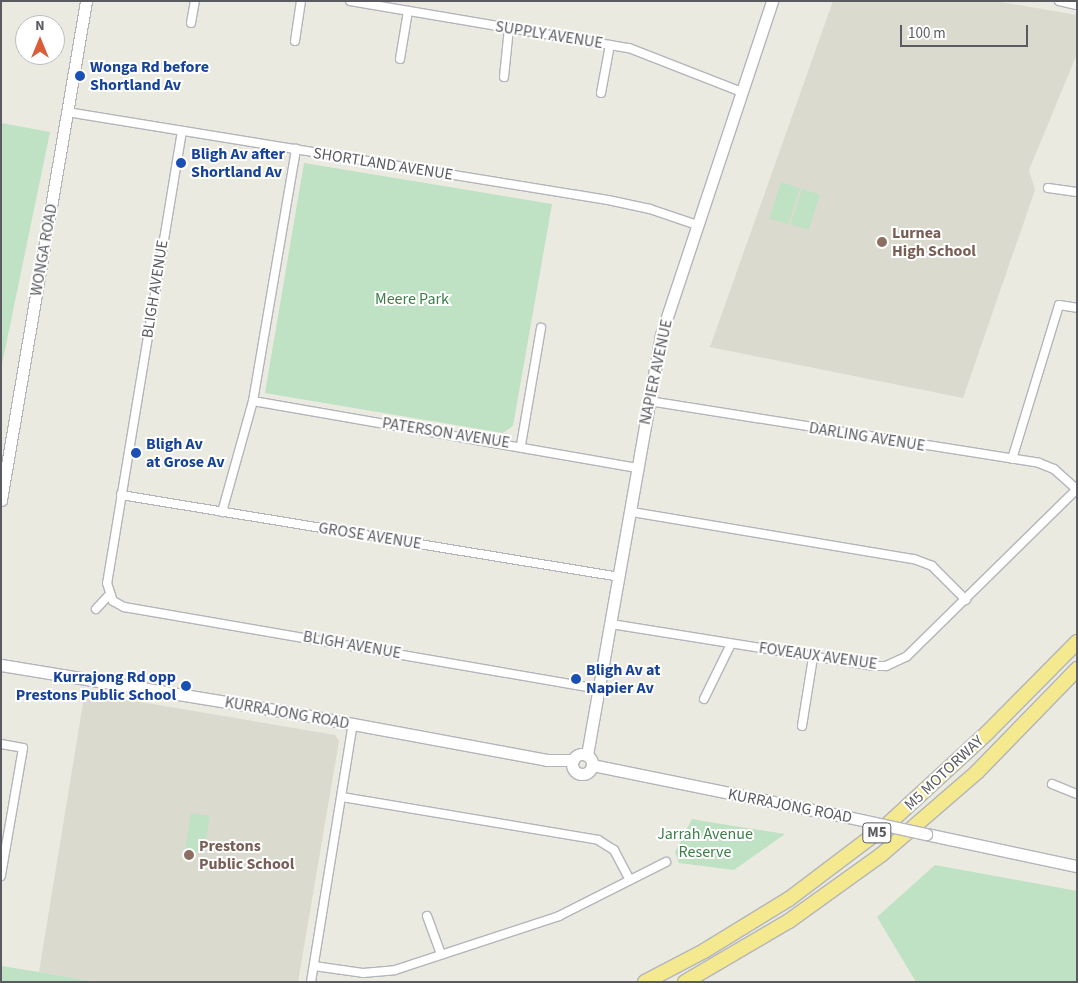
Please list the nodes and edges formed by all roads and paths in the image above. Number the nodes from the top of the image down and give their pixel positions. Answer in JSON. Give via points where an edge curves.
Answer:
{"nodes":[{"id":1,"x":86,"y":1,"type":"edge"},
{"id":2,"x":195,"y":1,"type":"edge"},
{"id":3,"x":301,"y":1,"type":"edge"},
{"id":4,"x":350,"y":1,"type":"edge"},
{"id":5,"x":772,"y":1,"type":"edge"},
{"id":6,"x":1059,"y":1,"type":"edge"},
{"id":7,"x":1077,"y":5,"type":"edge"},
{"id":8,"x":408,"y":11,"type":"junction"},
{"id":9,"x":191,"y":23,"type":"dead end"},
{"id":10,"x":509,"y":28,"type":"junction"},
{"id":11,"x":295,"y":41,"type":"dead end"},
{"id":12,"x":610,"y":45,"type":"junction"},
{"id":13,"x":400,"y":59,"type":"dead end"},
{"id":14,"x":504,"y":77,"type":"dead end"},
{"id":15,"x":742,"y":92,"type":"junction"},
{"id":16,"x":601,"y":94,"type":"dead end"},
{"id":17,"x":67,"y":112,"type":"junction"},
{"id":18,"x":182,"y":131,"type":"junction"},
{"id":19,"x":296,"y":149,"type":"junction"},
{"id":20,"x":1048,"y":188,"type":"dead end"},
{"id":21,"x":1077,"y":192,"type":"edge"},
{"id":22,"x":697,"y":225,"type":"junction"},
{"id":23,"x":1077,"y":308,"type":"edge"},
{"id":24,"x":541,"y":328,"type":"dead end"},
{"id":25,"x":253,"y":401,"type":"junction"},
{"id":26,"x":649,"y":401,"type":"junction"},
{"id":27,"x":521,"y":446,"type":"junction"},
{"id":28,"x":1012,"y":459,"type":"junction"},
{"id":29,"x":637,"y":468,"type":"junction"},
{"id":30,"x":1076,"y":489,"type":"edge"},
{"id":31,"x":121,"y":495,"type":"junction"},
{"id":32,"x":1,"y":500,"type":"edge"},
{"id":33,"x":222,"y":512,"type":"junction"},
{"id":34,"x":632,"y":512,"type":"junction"},
{"id":35,"x":620,"y":578,"type":"junction"},
{"id":36,"x":109,"y":595,"type":"junction"},
{"id":37,"x":966,"y":600,"type":"junction"},
{"id":38,"x":96,"y":609,"type":"dead end"},
{"id":39,"x":611,"y":624,"type":"junction"},
{"id":40,"x":1077,"y":642,"type":"edge"},
{"id":41,"x":731,"y":644,"type":"junction"},
{"id":42,"x":813,"y":657,"type":"junction"},
{"id":43,"x":1,"y":665,"type":"edge"},
{"id":44,"x":1077,"y":669,"type":"edge"},
{"id":45,"x":599,"y":689,"type":"junction"},
{"id":46,"x":704,"y":699,"type":"dead end"},
{"id":47,"x":353,"y":724,"type":"junction"},
{"id":48,"x":802,"y":726,"type":"dead end"},
{"id":49,"x":1,"y":744,"type":"edge"},
{"id":50,"x":573,"y":760,"type":"junction"},
{"id":51,"x":590,"y":760,"type":"junction"},
{"id":52,"x":1052,"y":784,"type":"dead end"},
{"id":53,"x":1077,"y":794,"type":"edge"},
{"id":54,"x":342,"y":798,"type":"junction"},
{"id":55,"x":666,"y":862,"type":"dead end"},
{"id":56,"x":1077,"y":866,"type":"edge"},
{"id":57,"x":1,"y":876,"type":"edge"},
{"id":58,"x":630,"y":880,"type":"junction"},
{"id":59,"x":427,"y":916,"type":"dead end"},
{"id":60,"x":442,"y":954,"type":"junction"},
{"id":61,"x":314,"y":966,"type":"junction"},
{"id":62,"x":311,"y":982,"type":"edge"},
{"id":63,"x":645,"y":982,"type":"edge"},
{"id":64,"x":685,"y":982,"type":"edge"}],
"edges":[{"from":1,"to":17,"type":"street","name":"WONGA ROAD"},
{"from":2,"to":9,"type":"street"},
{"from":3,"to":11,"type":"street"},
{"from":4,"to":8,"type":"street","name":"SUPPLY AVENUE"},
{"from":5,"to":15,"type":"street","name":"NAPIER AVENUE"},
{"from":6,"to":7,"type":"street"},
{"from":8,"to":10,"type":"street","name":"SUPPLY AVENUE"},
{"from":8,"to":13,"type":"street"},
{"from":10,"to":12,"type":"street","name":"SUPPLY AVENUE"},
{"from":10,"to":14,"type":"street"},
{"from":12,"to":15,"type":"street","name":"SUPPLY AVENUE","via":[[649,54],[702,79]]},
{"from":12,"to":16,"type":"street"},
{"from":15,"to":22,"type":"street","name":"NAPIER AVENUE"},
{"from":17,"to":18,"type":"street","name":"SHORTLAND AVENUE"},
{"from":17,"to":32,"type":"street","name":"WONGA ROAD"},
{"from":18,"to":19,"type":"street","name":"SHORTLAND AVENUE"},
{"from":18,"to":31,"type":"street","name":"BLIGH AVENUE"},
{"from":19,"to":22,"type":"street","name":"SHORTLAND AVENUE","via":[[624,203]]},
{"from":19,"to":25,"type":"street"},
{"from":20,"to":21,"type":"street"},
{"from":22,"to":26,"type":"street","name":"NAPIER AVENUE","via":[[661,335]]},
{"from":23,"to":28,"type":"street","via":[[1060,305]]},
{"from":24,"to":27,"type":"street"},
{"from":25,"to":27,"type":"street","name":"PATERSON AVENUE"},
{"from":25,"to":33,"type":"street"},
{"from":26,"to":28,"type":"street","name":"DARLING AVENUE"},
{"from":26,"to":29,"type":"street","name":"NAPIER AVENUE"},
{"from":27,"to":29,"type":"street","name":"PATERSON AVENUE"},
{"from":28,"to":30,"type":"street","name":"DARLING AVENUE","via":[[1047,465]]},
{"from":29,"to":34,"type":"street","name":"NAPIER AVENUE"},
{"from":30,"to":37,"type":"street","name":"FOVEAUX AVENUE"},
{"from":31,"to":33,"type":"street","name":"GROSE AVENUE"},
{"from":31,"to":36,"type":"street","name":"BLIGH AVENUE","via":[[107,583]]},
{"from":33,"to":35,"type":"street","name":"GROSE AVENUE"},
{"from":34,"to":35,"type":"street","name":"NAPIER AVENUE"},
{"from":34,"to":37,"type":"street","via":[[914,559],[932,566]]},
{"from":35,"to":39,"type":"street","name":"NAPIER AVENUE"},
{"from":36,"to":38,"type":"street"},
{"from":36,"to":45,"type":"street","name":"BLIGH AVENUE","via":[[124,607]]},
{"from":37,"to":42,"type":"street","name":"FOVEAUX AVENUE","via":[[907,656],[886,666]]},
{"from":39,"to":41,"type":"street","name":"FOVEAUX AVENUE"},
{"from":39,"to":45,"type":"street","name":"NAPIER AVENUE"},
{"from":40,"to":63,"type":"highway","name":"M5 MOTORWAY","number":"M5","via":[[988,732],[879,831],[789,898],[704,951]]},
{"from":41,"to":42,"type":"street","name":"FOVEAUX AVENUE"},
{"from":41,"to":46,"type":"street"},
{"from":42,"to":48,"type":"street"},
{"from":43,"to":47,"type":"street","name":"KURRAJONG ROAD"},
{"from":44,"to":64,"type":"highway","name":"M5 MOTORWAY","number":"M5","via":[[977,772],[881,855],[789,921]]},
{"from":45,"to":51,"type":"street","name":"NAPIER AVENUE"},
{"from":47,"to":50,"type":"street","name":"KURRAJONG ROAD","via":[[547,760]]},
{"from":47,"to":54,"type":"street"},
{"from":49,"to":57,"type":"street","via":[[23,748]]},
{"from":50,"to":51,"type":"street","via":[[579,754]]},
{"from":50,"to":51,"type":"street","via":[[573,768],[581,774],[589,771]]},
{"from":51,"to":56,"type":"street","name":"KURRAJONG ROAD","bridge":true},
{"from":52,"to":53,"type":"street"},
{"from":54,"to":58,"type":"street","via":[[593,838],[614,850]]},
{"from":54,"to":61,"type":"street"},
{"from":55,"to":58,"type":"street"},
{"from":58,"to":60,"type":"street","via":[[559,916]]},
{"from":59,"to":60,"type":"street"},
{"from":60,"to":61,"type":"street","via":[[375,974]]},
{"from":61,"to":62,"type":"street"}]}
